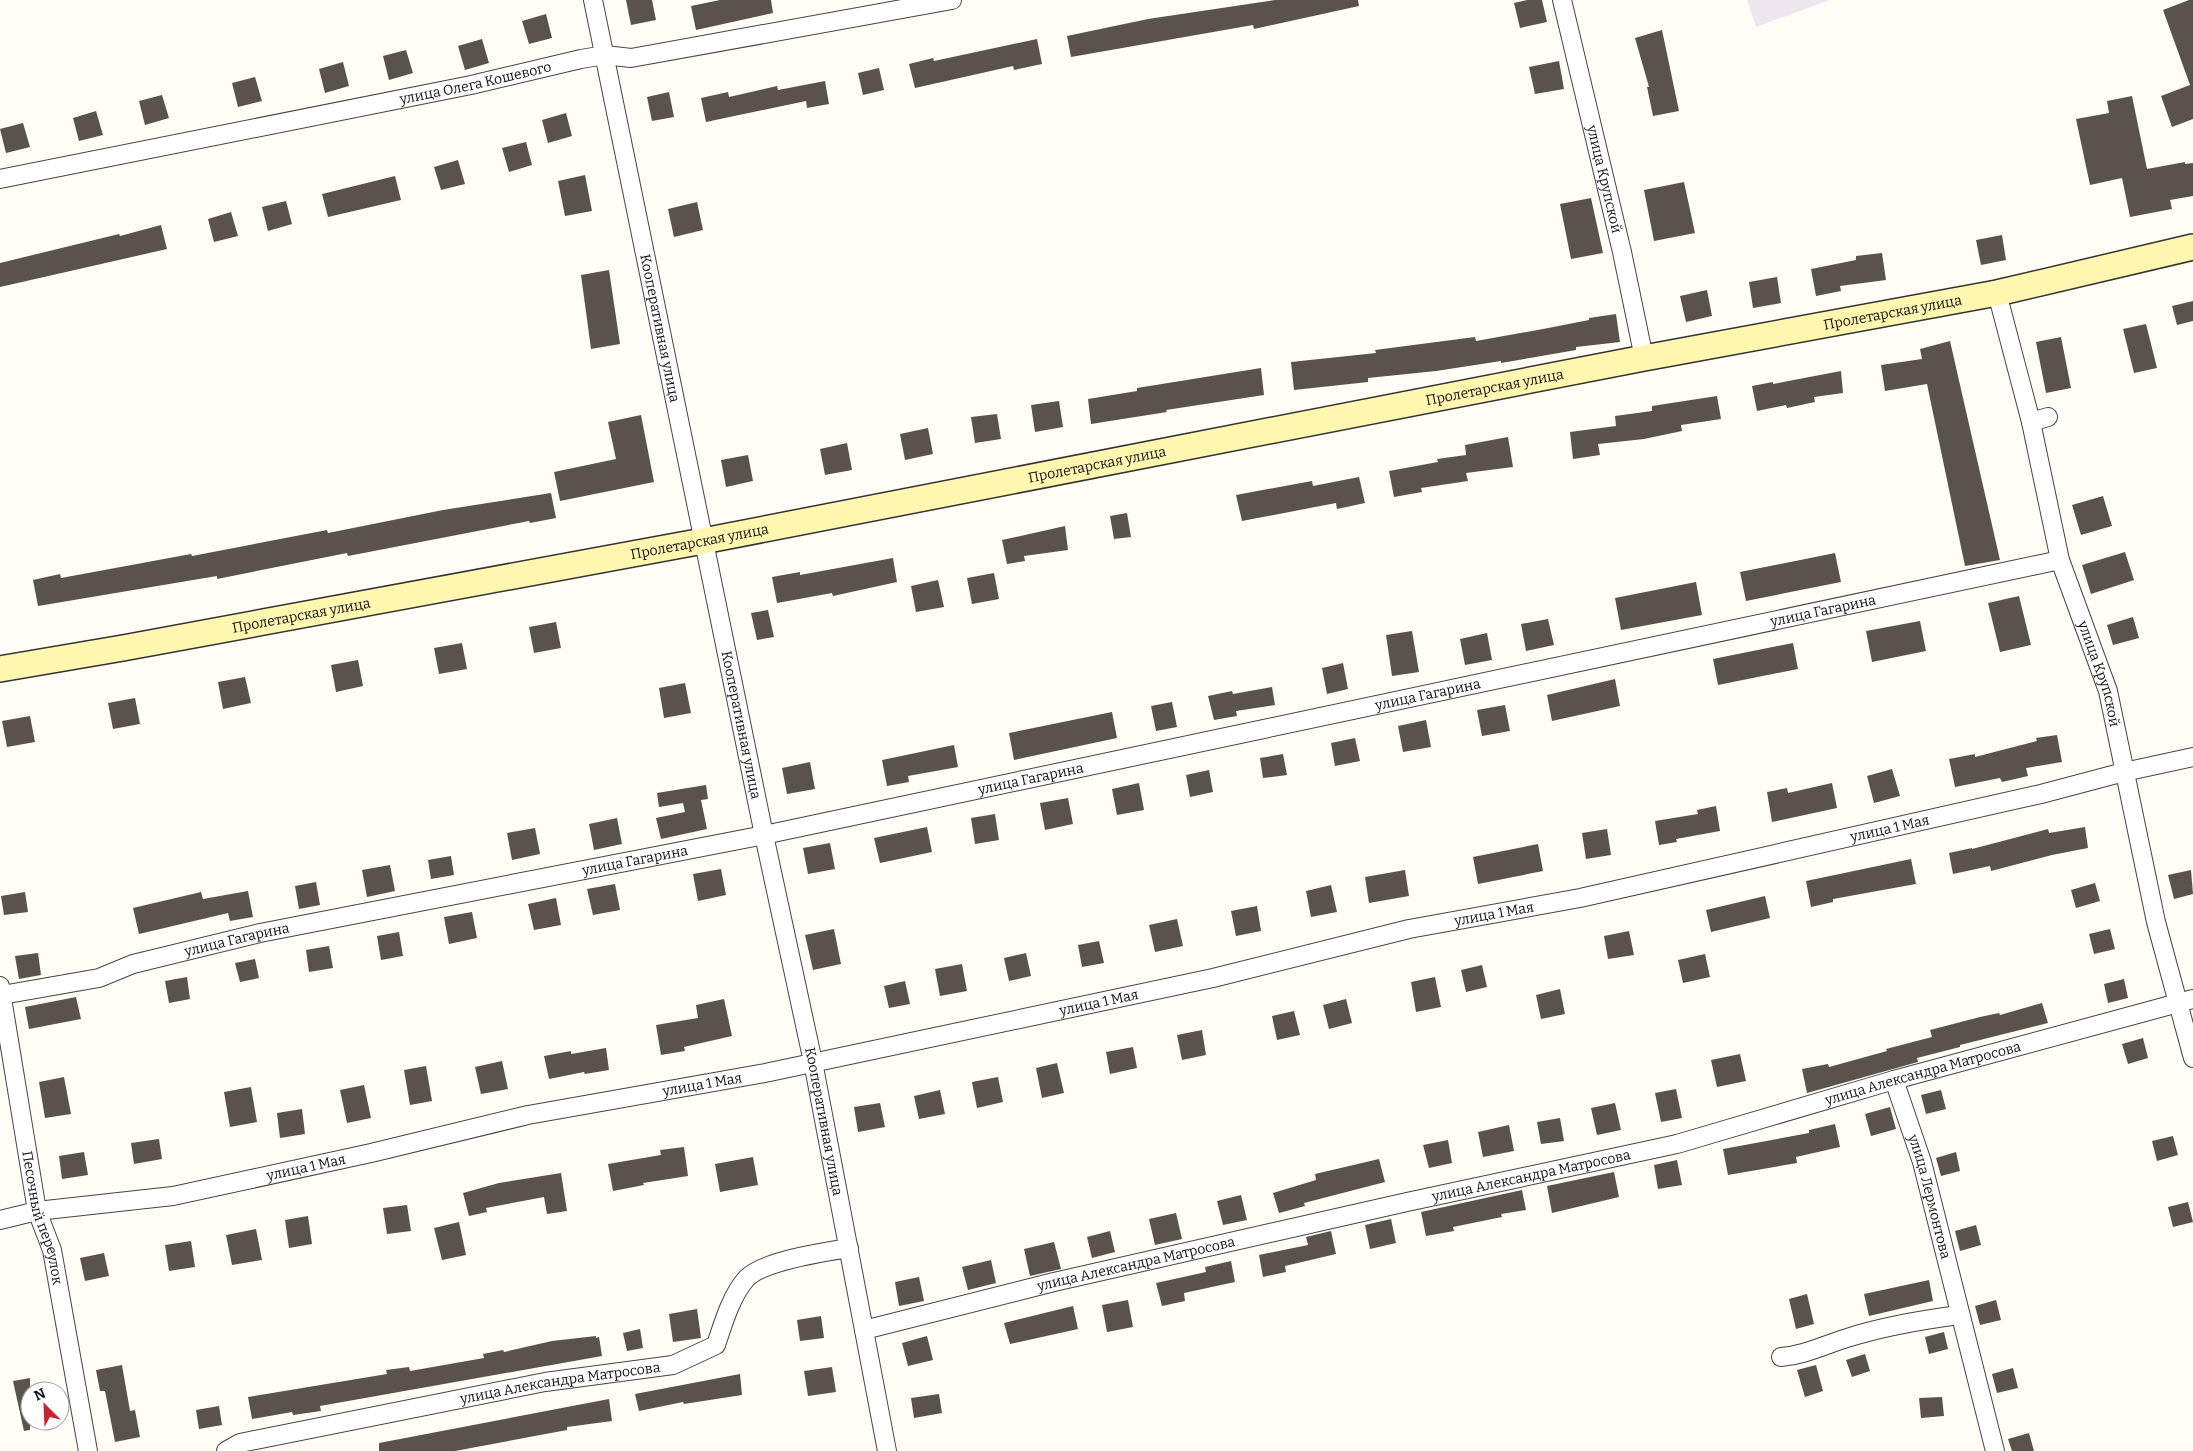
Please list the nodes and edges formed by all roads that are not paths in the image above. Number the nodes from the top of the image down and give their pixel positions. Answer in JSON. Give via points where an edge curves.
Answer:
{"nodes":[{"id":1,"x":593,"y":0,"type":"edge"},
{"id":2,"x":952,"y":0,"type":"edge"},
{"id":3,"x":1562,"y":0,"type":"edge"},
{"id":4,"x":605,"y":56,"type":"junction"},
{"id":5,"x":0,"y":179,"type":"edge"},
{"id":6,"x":2193,"y":247,"type":"edge"},
{"id":7,"x":1997,"y":293,"type":"junction"},
{"id":8,"x":1644,"y":358,"type":"junction"},
{"id":9,"x":2048,"y":417,"type":"dead end"},
{"id":10,"x":2031,"y":422,"type":"junction"},
{"id":11,"x":703,"y":541,"type":"junction"},
{"id":12,"x":2060,"y":560,"type":"junction"},
{"id":13,"x":0,"y":669,"type":"edge"},
{"id":14,"x":2193,"y":758,"type":"edge"},
{"id":15,"x":2124,"y":772,"type":"junction"},
{"id":16,"x":764,"y":835,"type":"junction"},
{"id":17,"x":1,"y":990,"type":"edge"},
{"id":18,"x":2185,"y":1001,"type":"edge"},
{"id":19,"x":2193,"y":1058,"type":"edge"},
{"id":20,"x":813,"y":1062,"type":"junction"},
{"id":21,"x":1894,"y":1080,"type":"junction"},
{"id":22,"x":37,"y":1211,"type":"junction"},
{"id":23,"x":0,"y":1220,"type":"edge"},
{"id":24,"x":848,"y":1248,"type":"junction"},
{"id":25,"x":1959,"y":1315,"type":"junction"},
{"id":26,"x":864,"y":1330,"type":"junction"},
{"id":27,"x":1781,"y":1357,"type":"dead end"},
{"id":28,"x":88,"y":1451,"type":"edge"},
{"id":29,"x":226,"y":1451,"type":"edge"},
{"id":30,"x":887,"y":1451,"type":"edge"},
{"id":31,"x":1995,"y":1451,"type":"edge"}],
"edges":[{"from":1,"to":4,"type":"street","name":"Кооперативная улица"},
{"from":2,"to":4,"type":"street","name":"улица Олега Кошевого","via":[[631,58]]},
{"from":3,"to":8,"type":"street","name":"улица Крупской"},
{"from":4,"to":5,"type":"street","name":"улица Олега Кошевого"},
{"from":4,"to":11,"type":"street","name":"Кооперативная улица"},
{"from":6,"to":7,"type":"main road","name":"Пролетарская улица"},
{"from":7,"to":8,"type":"main road","name":"Пролетарская улица"},
{"from":7,"to":10,"type":"street","name":"улица Крупской"},
{"from":8,"to":11,"type":"main road","name":"Пролетарская улица"},
{"from":9,"to":10,"type":"street"},
{"from":10,"to":12,"type":"street","name":"улица Крупской"},
{"from":11,"to":13,"type":"main road","name":"Пролетарская улица"},
{"from":11,"to":16,"type":"street","name":"Кооперативная улица"},
{"from":12,"to":15,"type":"street","name":"улица Крупской","via":[[2108,691]]},
{"from":12,"to":16,"type":"street","name":"улица Гагарина"},
{"from":14,"to":15,"type":"street","name":"улица 1 Мая"},
{"from":15,"to":18,"type":"street","name":"улица Крупской","via":[[2156,922]]},
{"from":15,"to":20,"type":"street","name":"улица 1 Мая","via":[[2041,794],[1590,896],[1409,929],[1213,978]]},
{"from":16,"to":17,"type":"street","name":"улица Гагарина","via":[[260,933],[133,964],[99,978]]},
{"from":16,"to":20,"type":"street","name":"Кооперативная улица"},
{"from":17,"to":22,"type":"street","name":"Песочный переулок"},
{"from":18,"to":19,"type":"street","name":"улица Крупской"},
{"from":18,"to":21,"type":"street","name":"улица Александра Матросова"},
{"from":20,"to":22,"type":"street","name":"улица 1 Мая","via":[[528,1115],[173,1196]]},
{"from":20,"to":24,"type":"street","name":"Кооперативная улица"},
{"from":21,"to":25,"type":"street","name":"улица Лермонтова","via":[[1922,1162]]},
{"from":21,"to":26,"type":"street","name":"улица Александра Матросова","via":[[1677,1144],[1054,1282]]},
{"from":22,"to":23,"type":"street","name":"улица 1 Мая"},
{"from":22,"to":28,"type":"street","name":"Песочный переулок","via":[[52,1250]]},
{"from":24,"to":26,"type":"street","name":"Кооперативная улица"},
{"from":24,"to":29,"type":"street","name":"улица Александра Матросова","via":[[777,1262],[746,1278],[726,1313],[716,1345],[673,1365],[545,1382],[240,1443]]},
{"from":25,"to":27,"type":"street","via":[[1905,1322],[1846,1338],[1798,1356]]},
{"from":25,"to":31,"type":"street","name":"улица Лермонтова"},
{"from":26,"to":30,"type":"street","name":"Кооперативная улица"}]}
